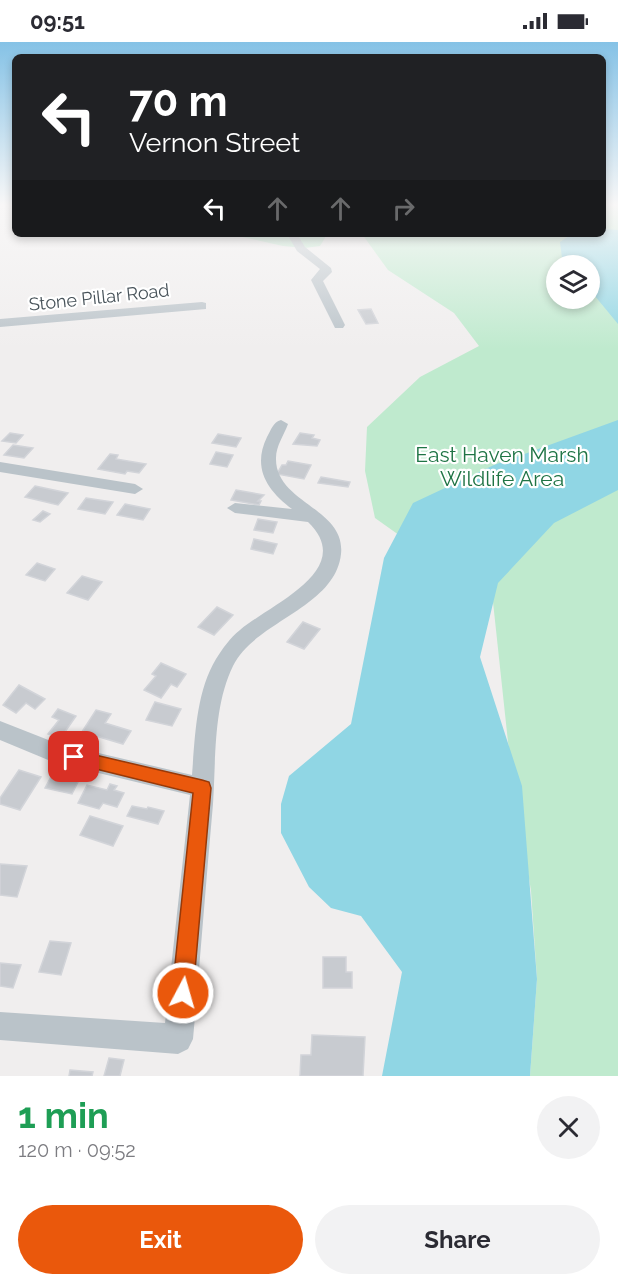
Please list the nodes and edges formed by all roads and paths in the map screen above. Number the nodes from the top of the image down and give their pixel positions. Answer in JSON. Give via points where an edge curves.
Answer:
{"nodes":[{"id":1,"x":305,"y":252,"type":"edge"},
{"id":2,"x":202,"y":306,"type":"dead end"},
{"id":3,"x":0,"y":323,"type":"edge"},
{"id":4,"x":339,"y":325,"type":"dead end"},
{"id":5,"x":281,"y":424,"type":"dead end"},
{"id":6,"x":0,"y":467,"type":"edge"},
{"id":7,"x":135,"y":489,"type":"dead end"},
{"id":8,"x":236,"y":508,"type":"dead end"},
{"id":9,"x":310,"y":517,"type":"junction"},
{"id":10,"x":0,"y":730,"type":"edge"},
{"id":11,"x":202,"y":788,"type":"junction"},
{"id":12,"x":0,"y":1026,"type":"edge"}],
"edges":[{"from":1,"to":4,"type":"street","via":[[325,268],[326,272],[317,280]]},
{"from":2,"to":3,"type":"street","name":"Stone Pillar Road"},
{"from":5,"to":9,"type":"street","via":[[268,466],[281,492]]},
{"from":6,"to":7,"type":"street"},
{"from":8,"to":9,"type":"street"},
{"from":9,"to":11,"type":"street","via":[[324,527],[332,544],[328,567],[320,580],[245,636],[224,662],[211,710]]},
{"from":10,"to":11,"type":"street","via":[[53,752]]},
{"from":11,"to":12,"type":"street","via":[[178,1039]]}]}
